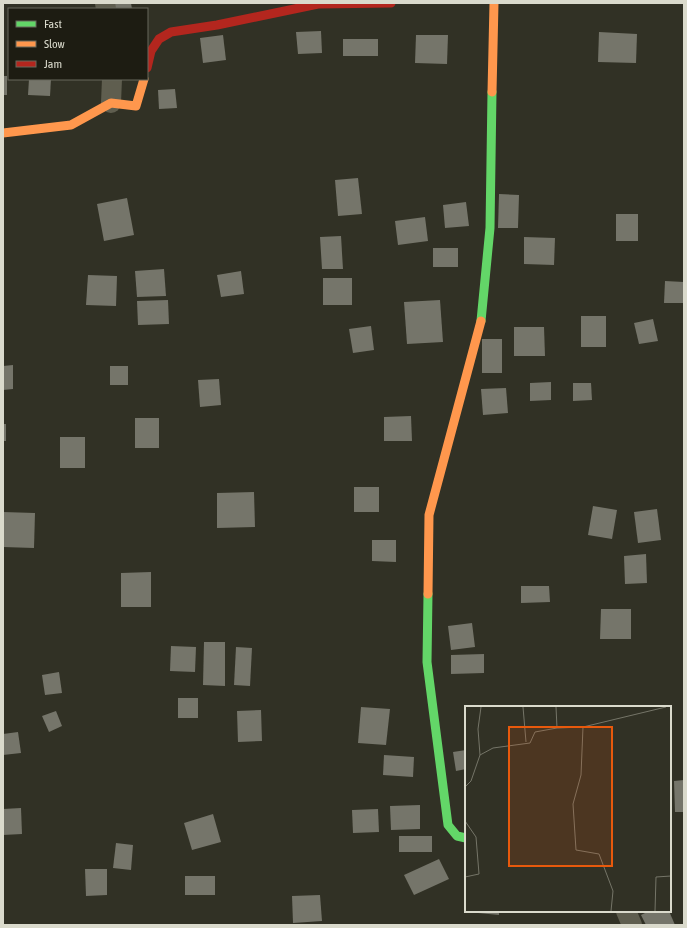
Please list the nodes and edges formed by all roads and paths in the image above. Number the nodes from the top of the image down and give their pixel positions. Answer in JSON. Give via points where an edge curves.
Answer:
{"nodes":[{"id":1,"x":318,"y":3,"type":"edge"},
{"id":2,"x":391,"y":3,"type":"edge"},
{"id":3,"x":494,"y":3,"type":"edge"},
{"id":4,"x":148,"y":64,"type":"edge"},
{"id":5,"x":112,"y":80,"type":"edge"},
{"id":6,"x":144,"y":80,"type":"edge"},
{"id":7,"x":111,"y":102,"type":"junction"},
{"id":8,"x":3,"y":133,"type":"edge"},
{"id":9,"x":465,"y":838,"type":"edge"},
{"id":10,"x":626,"y":912,"type":"edge"},
{"id":11,"x":632,"y":925,"type":"edge"}],
"edges":[{"from":1,"to":2,"type":"street"},
{"from":1,"to":4,"type":"street","via":[[217,25],[171,32],[159,39],[151,51]]},
{"from":3,"to":9,"type":"street","via":[[490,228],[482,318],[429,515],[427,662],[448,825],[457,836]]},
{"from":5,"to":7,"type":"street"},
{"from":6,"to":7,"type":"street","via":[[136,106]]},
{"from":7,"to":8,"type":"street","via":[[71,125]]},
{"from":10,"to":11,"type":"street"}]}
